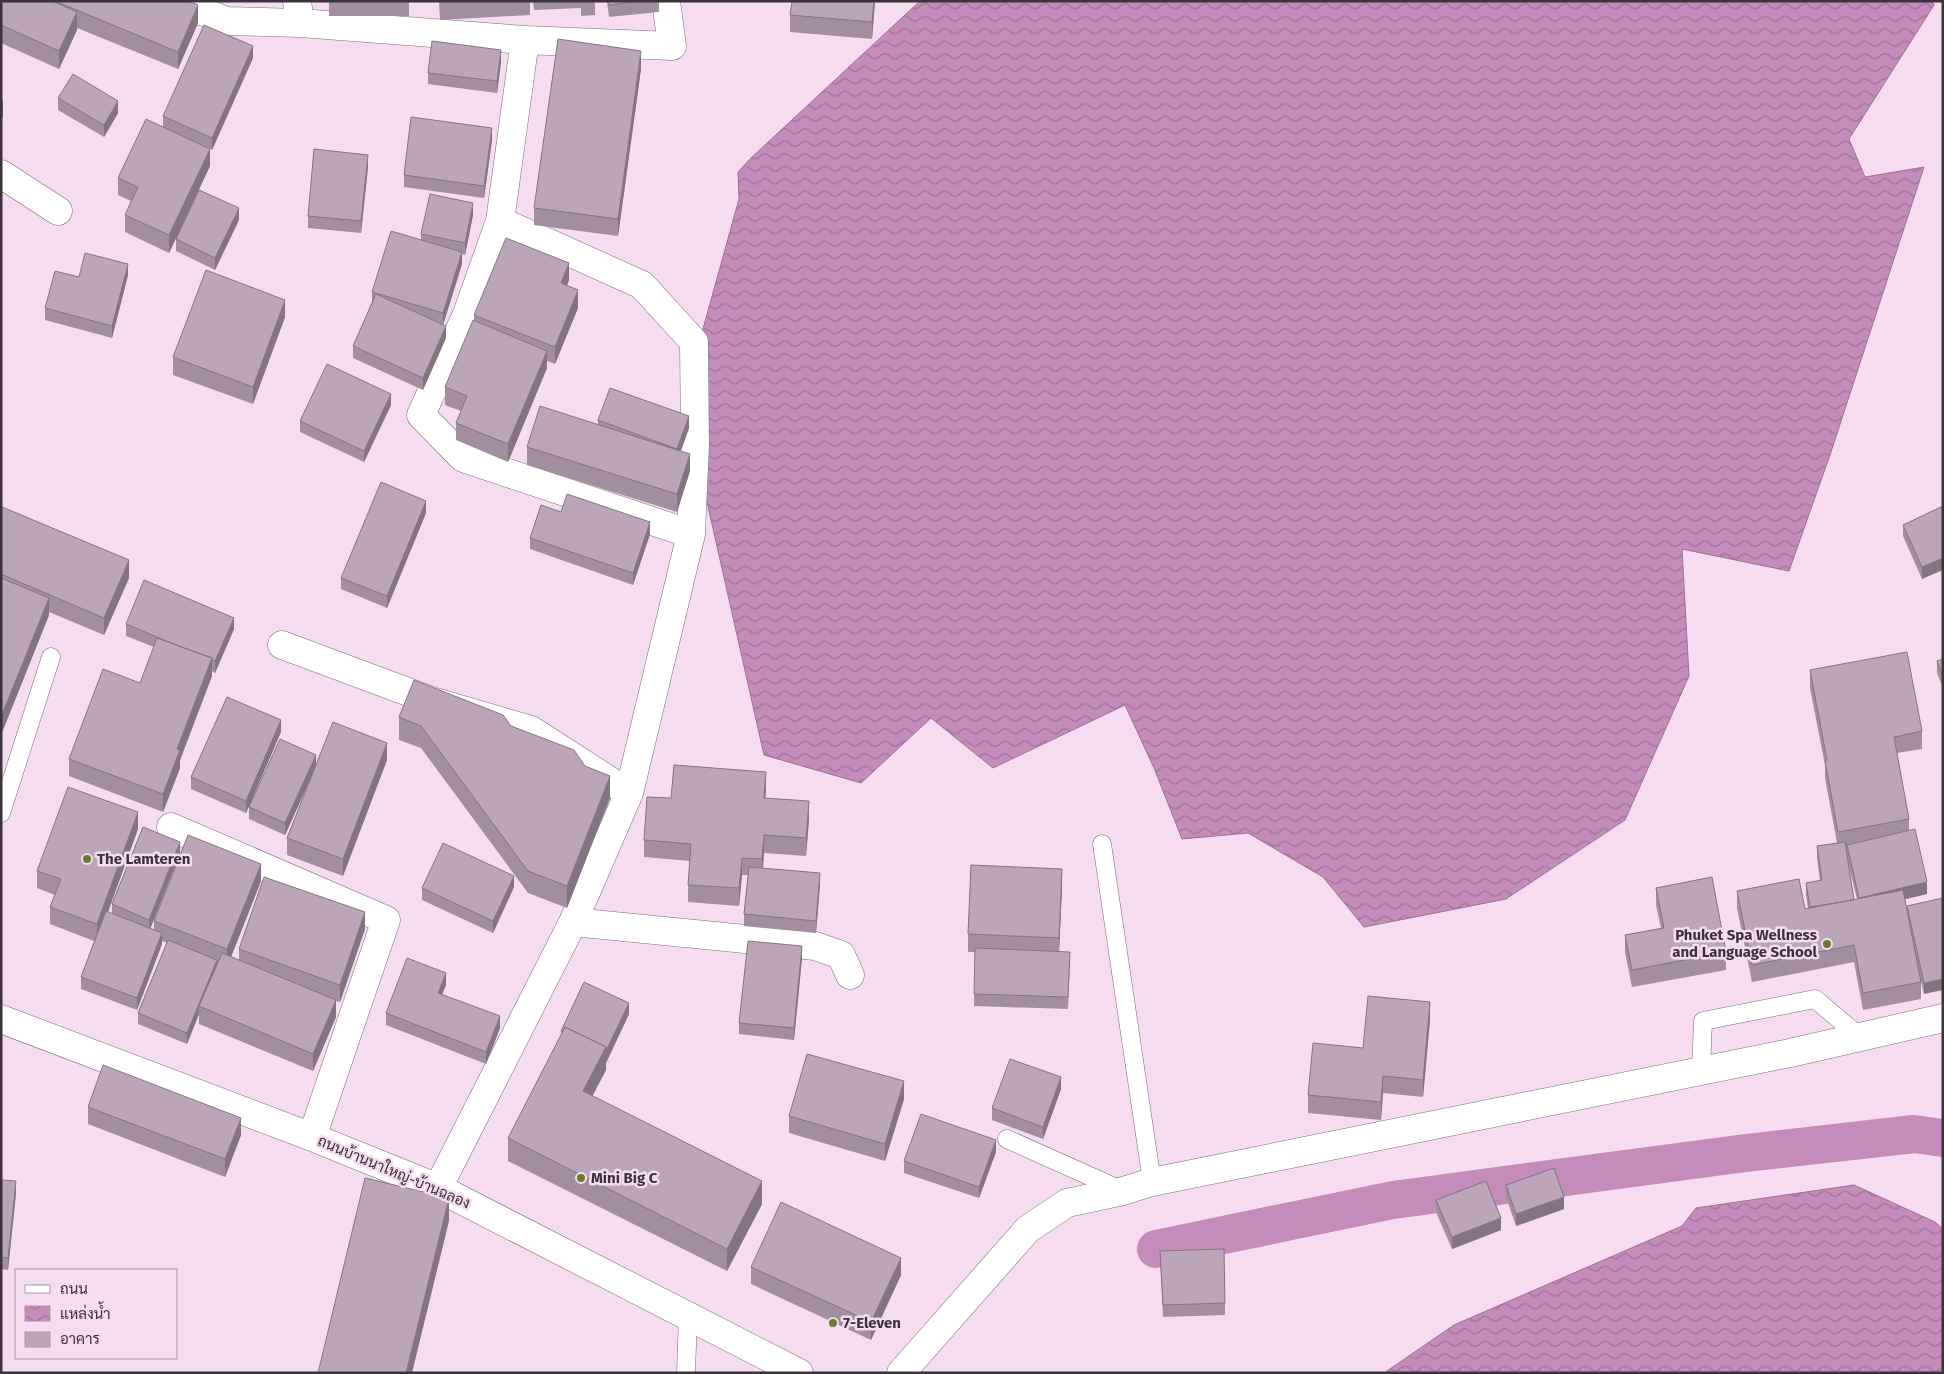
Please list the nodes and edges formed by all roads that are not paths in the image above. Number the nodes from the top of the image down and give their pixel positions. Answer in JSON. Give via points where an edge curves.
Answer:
{"nodes":[{"id":1,"x":178,"y":1,"type":"edge"},
{"id":2,"x":666,"y":1,"type":"edge"},
{"id":3,"x":298,"y":12,"type":"edge"},
{"id":4,"x":526,"y":40,"type":"junction"},
{"id":5,"x":1,"y":174,"type":"edge"},
{"id":6,"x":58,"y":211,"type":"dead end"},
{"id":7,"x":500,"y":221,"type":"junction"},
{"id":8,"x":691,"y":534,"type":"junction"},
{"id":9,"x":282,"y":645,"type":"dead end"},
{"id":10,"x":51,"y":657,"type":"dead end"},
{"id":11,"x":629,"y":793,"type":"junction"},
{"id":12,"x":1,"y":813,"type":"edge"},
{"id":13,"x":171,"y":827,"type":"dead end"},
{"id":14,"x":1102,"y":844,"type":"dead end"},
{"id":15,"x":573,"y":922,"type":"junction"},
{"id":16,"x":850,"y":975,"type":"dead end"},
{"id":17,"x":1943,"y":1018,"type":"edge"},
{"id":18,"x":1,"y":1019,"type":"edge"},
{"id":19,"x":1860,"y":1037,"type":"junction"},
{"id":20,"x":1701,"y":1070,"type":"junction"},
{"id":21,"x":312,"y":1137,"type":"junction"},
{"id":22,"x":1007,"y":1139,"type":"dead end"},
{"id":23,"x":1152,"y":1182,"type":"junction"},
{"id":24,"x":438,"y":1188,"type":"junction"},
{"id":25,"x":1124,"y":1191,"type":"junction"},
{"id":26,"x":688,"y":1317,"type":"junction"},
{"id":27,"x":686,"y":1373,"type":"edge"},
{"id":28,"x":799,"y":1373,"type":"edge"},
{"id":29,"x":901,"y":1373,"type":"edge"}],
"edges":[{"from":1,"to":3,"type":"street","via":[[226,21]]},
{"from":2,"to":4,"type":"street","via":[[672,46]]},
{"from":3,"to":4,"type":"street"},
{"from":4,"to":7,"type":"street"},
{"from":5,"to":6,"type":"street"},
{"from":7,"to":8,"type":"street","via":[[642,285],[694,342],[695,445]]},
{"from":7,"to":8,"type":"street","via":[[467,314],[421,415],[463,458]]},
{"from":8,"to":11,"type":"street"},
{"from":9,"to":11,"type":"street","via":[[435,702],[531,730]]},
{"from":10,"to":12,"type":"lane"},
{"from":11,"to":15,"type":"street"},
{"from":13,"to":21,"type":"street","via":[[386,920]]},
{"from":14,"to":23,"type":"lane"},
{"from":15,"to":16,"type":"street","via":[[815,946],[841,955]]},
{"from":15,"to":24,"type":"street"},
{"from":17,"to":19,"type":"street"},
{"from":18,"to":21,"type":"street","name":"ถนนบ้านนาใหญ่-บ้านฉลอง"},
{"from":19,"to":20,"type":"street"},
{"from":19,"to":20,"type":"lane","via":[[1815,999],[1703,1021]]},
{"from":20,"to":23,"type":"street"},
{"from":21,"to":24,"type":"street","name":"ถนนบ้านนาใหญ่-บ้านฉลอง"},
{"from":22,"to":25,"type":"lane"},
{"from":23,"to":25,"type":"street"},
{"from":24,"to":26,"type":"street","name":"ถนนบ้านนาใหญ่-บ้านฉลอง"},
{"from":25,"to":29,"type":"street","via":[[1067,1203],[1028,1229]]},
{"from":26,"to":27,"type":"lane"},
{"from":26,"to":28,"type":"street","name":"ถนนบ้านนาใหญ่-บ้านฉลอง"}]}
